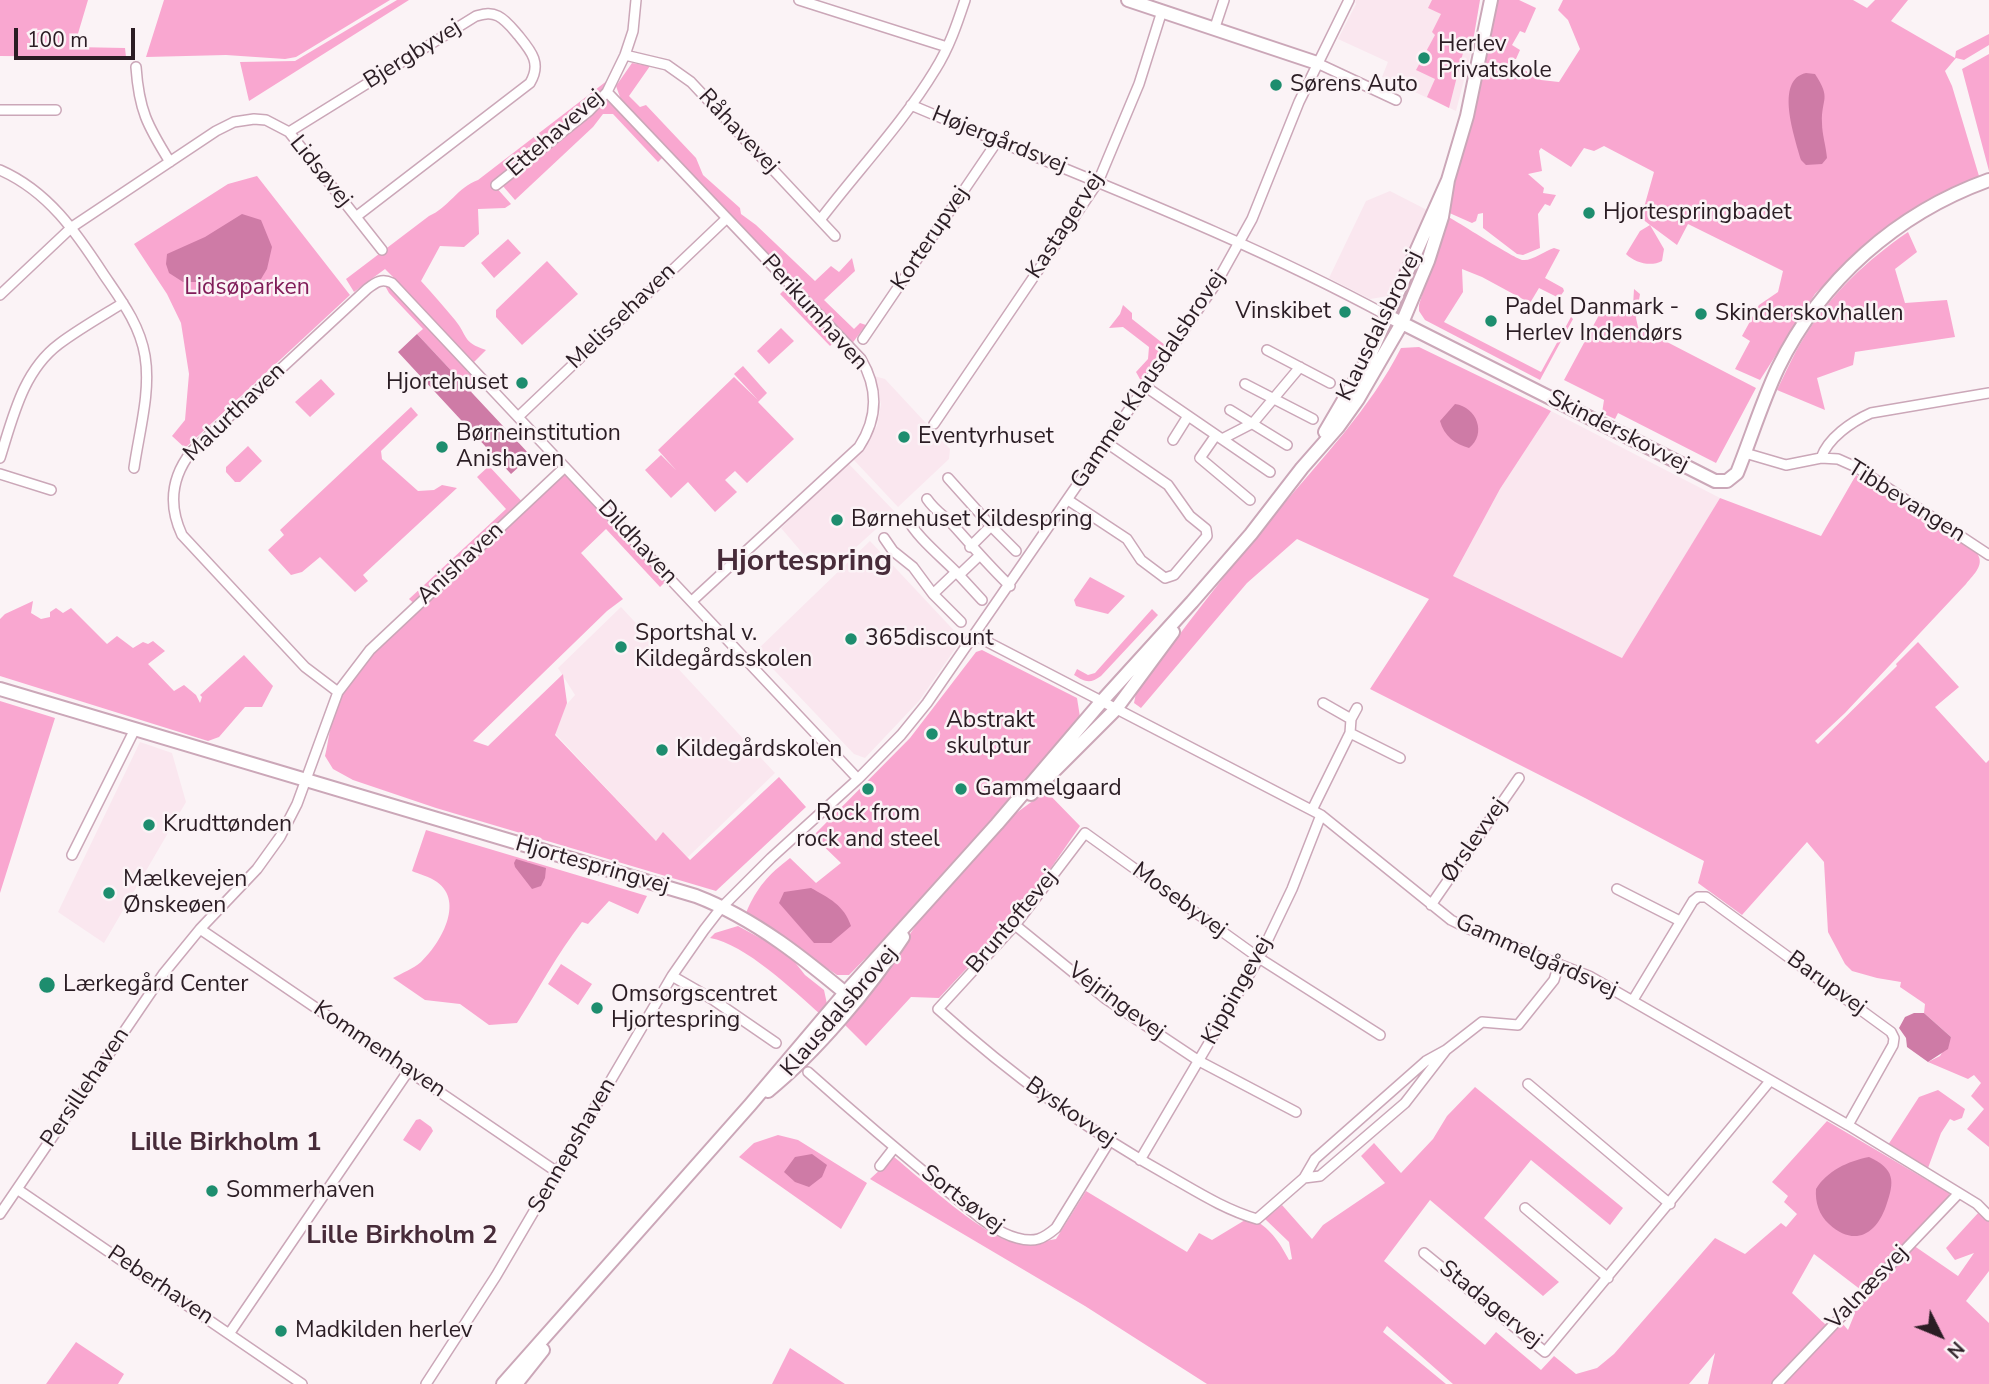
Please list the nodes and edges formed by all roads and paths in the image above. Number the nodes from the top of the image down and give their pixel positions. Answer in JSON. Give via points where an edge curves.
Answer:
{"nodes":[{"id":1,"x":636,"y":0,"type":"edge"},
{"id":2,"x":799,"y":0,"type":"edge"},
{"id":3,"x":965,"y":0,"type":"edge"},
{"id":4,"x":1128,"y":0,"type":"edge"},
{"id":5,"x":1224,"y":0,"type":"edge"},
{"id":6,"x":1349,"y":0,"type":"edge"},
{"id":7,"x":1491,"y":0,"type":"edge"},
{"id":8,"x":1162,"y":11,"type":"junction"},
{"id":9,"x":1215,"y":27,"type":"junction"},
{"id":10,"x":947,"y":47,"type":"junction"},
{"id":11,"x":625,"y":55,"type":"junction"},
{"id":12,"x":1317,"y":62,"type":"junction"},
{"id":13,"x":136,"y":66,"type":"dead end"},
{"id":14,"x":607,"y":92,"type":"junction"},
{"id":15,"x":1396,"y":100,"type":"dead end"},
{"id":16,"x":911,"y":105,"type":"junction"},
{"id":17,"x":0,"y":110,"type":"edge"},
{"id":18,"x":56,"y":110,"type":"dead end"},
{"id":19,"x":289,"y":132,"type":"junction"},
{"id":20,"x":999,"y":140,"type":"junction"},
{"id":21,"x":170,"y":162,"type":"junction"},
{"id":22,"x":0,"y":170,"type":"edge"},
{"id":23,"x":1448,"y":180,"type":"junction"},
{"id":24,"x":1989,"y":180,"type":"edge"},
{"id":25,"x":1098,"y":182,"type":"junction"},
{"id":26,"x":496,"y":185,"type":"dead end"},
{"id":27,"x":357,"y":216,"type":"junction"},
{"id":28,"x":727,"y":218,"type":"junction"},
{"id":29,"x":820,"y":219,"type":"junction"},
{"id":30,"x":72,"y":227,"type":"junction"},
{"id":31,"x":835,"y":236,"type":"dead end"},
{"id":32,"x":1241,"y":242,"type":"junction"},
{"id":33,"x":382,"y":250,"type":"dead end"},
{"id":34,"x":385,"y":280,"type":"joint"},
{"id":35,"x":0,"y":295,"type":"edge"},
{"id":36,"x":123,"y":303,"type":"junction"},
{"id":37,"x":1388,"y":316,"type":"junction"},
{"id":38,"x":1402,"y":323,"type":"junction"},
{"id":39,"x":863,"y":339,"type":"dead end"},
{"id":40,"x":1267,"y":350,"type":"dead end"},
{"id":41,"x":1300,"y":368,"type":"junction"},
{"id":42,"x":1329,"y":383,"type":"dead end"},
{"id":43,"x":1245,"y":384,"type":"dead end"},
{"id":44,"x":1146,"y":387,"type":"junction"},
{"id":45,"x":1989,"y":393,"type":"edge"},
{"id":46,"x":1274,"y":398,"type":"junction"},
{"id":47,"x":1230,"y":410,"type":"dead end"},
{"id":48,"x":1188,"y":416,"type":"junction"},
{"id":49,"x":518,"y":417,"type":"junction"},
{"id":50,"x":1313,"y":419,"type":"dead end"},
{"id":51,"x":1253,"y":423,"type":"junction"},
{"id":52,"x":934,"y":424,"type":"dead end"},
{"id":53,"x":1219,"y":437,"type":"junction"},
{"id":54,"x":1173,"y":440,"type":"dead end"},
{"id":55,"x":1107,"y":443,"type":"junction"},
{"id":56,"x":1287,"y":445,"type":"dead end"},
{"id":57,"x":1745,"y":453,"type":"junction"},
{"id":58,"x":0,"y":457,"type":"edge"},
{"id":59,"x":1821,"y":458,"type":"junction"},
{"id":60,"x":565,"y":467,"type":"junction"},
{"id":61,"x":134,"y":468,"type":"dead end"},
{"id":62,"x":1301,"y":468,"type":"junction"},
{"id":63,"x":1270,"y":472,"type":"dead end"},
{"id":64,"x":0,"y":474,"type":"edge"},
{"id":65,"x":948,"y":478,"type":"dead end"},
{"id":66,"x":51,"y":490,"type":"dead end"},
{"id":67,"x":927,"y":499,"type":"dead end"},
{"id":68,"x":1068,"y":499,"type":"junction"},
{"id":69,"x":1251,"y":500,"type":"dead end"},
{"id":70,"x":907,"y":518,"type":"dead end"},
{"id":71,"x":991,"y":526,"type":"junction"},
{"id":72,"x":884,"y":538,"type":"dead end"},
{"id":73,"x":971,"y":547,"type":"junction"},
{"id":74,"x":1016,"y":551,"type":"dead end"},
{"id":75,"x":1989,"y":555,"type":"edge"},
{"id":76,"x":979,"y":556,"type":"junction"},
{"id":77,"x":958,"y":573,"type":"junction"},
{"id":78,"x":1010,"y":586,"type":"junction"},
{"id":79,"x":933,"y":594,"type":"junction"},
{"id":80,"x":982,"y":600,"type":"dead end"},
{"id":81,"x":692,"y":601,"type":"junction"},
{"id":82,"x":1192,"y":602,"type":"junction"},
{"id":83,"x":961,"y":622,"type":"dead end"},
{"id":84,"x":976,"y":636,"type":"junction"},
{"id":85,"x":0,"y":689,"type":"edge"},
{"id":86,"x":338,"y":692,"type":"junction"},
{"id":87,"x":1102,"y":701,"type":"junction"},
{"id":88,"x":1323,"y":703,"type":"dead end"},
{"id":89,"x":1357,"y":708,"type":"dead end"},
{"id":90,"x":1115,"y":709,"type":"junction"},
{"id":91,"x":1351,"y":719,"type":"junction"},
{"id":92,"x":135,"y":729,"type":"junction"},
{"id":93,"x":1350,"y":733,"type":"junction"},
{"id":94,"x":1400,"y":758,"type":"dead end"},
{"id":95,"x":1519,"y":778,"type":"dead end"},
{"id":96,"x":858,"y":779,"type":"junction"},
{"id":97,"x":305,"y":781,"type":"junction"},
{"id":98,"x":1312,"y":810,"type":"junction"},
{"id":99,"x":1321,"y":815,"type":"junction"},
{"id":100,"x":997,"y":824,"type":"junction"},
{"id":101,"x":1085,"y":833,"type":"joint"},
{"id":102,"x":72,"y":855,"type":"dead end"},
{"id":103,"x":1617,"y":889,"type":"dead end"},
{"id":104,"x":1431,"y":905,"type":"junction"},
{"id":105,"x":722,"y":908,"type":"junction"},
{"id":106,"x":1680,"y":921,"type":"junction"},
{"id":107,"x":1015,"y":925,"type":"junction"},
{"id":108,"x":200,"y":929,"type":"junction"},
{"id":109,"x":1259,"y":958,"type":"junction"},
{"id":110,"x":1559,"y":964,"type":"junction"},
{"id":111,"x":672,"y":976,"type":"junction"},
{"id":112,"x":850,"y":997,"type":"junction"},
{"id":113,"x":1633,"y":1000,"type":"junction"},
{"id":114,"x":938,"y":1009,"type":"joint"},
{"id":115,"x":1380,"y":1035,"type":"dead end"},
{"id":116,"x":776,"y":1043,"type":"dead end"},
{"id":117,"x":1446,"y":1050,"type":"junction"},
{"id":118,"x":1199,"y":1061,"type":"junction"},
{"id":119,"x":409,"y":1070,"type":"junction"},
{"id":120,"x":808,"y":1072,"type":"dead end"},
{"id":121,"x":1770,"y":1081,"type":"junction"},
{"id":122,"x":1528,"y":1084,"type":"dead end"},
{"id":123,"x":1296,"y":1112,"type":"dead end"},
{"id":124,"x":1848,"y":1125,"type":"junction"},
{"id":125,"x":1109,"y":1142,"type":"junction"},
{"id":126,"x":894,"y":1148,"type":"junction"},
{"id":127,"x":1140,"y":1160,"type":"junction"},
{"id":128,"x":880,"y":1166,"type":"dead end"},
{"id":129,"x":557,"y":1172,"type":"junction"},
{"id":130,"x":1304,"y":1178,"type":"junction"},
{"id":131,"x":17,"y":1189,"type":"junction"},
{"id":132,"x":1959,"y":1193,"type":"junction"},
{"id":133,"x":1670,"y":1204,"type":"junction"},
{"id":134,"x":1525,"y":1208,"type":"dead end"},
{"id":135,"x":0,"y":1214,"type":"edge"},
{"id":136,"x":1989,"y":1216,"type":"edge"},
{"id":137,"x":1424,"y":1253,"type":"dead end"},
{"id":138,"x":601,"y":1275,"type":"junction"},
{"id":139,"x":1608,"y":1278,"type":"junction"},
{"id":140,"x":229,"y":1334,"type":"junction"},
{"id":141,"x":428,"y":1381,"type":"edge"},
{"id":142,"x":302,"y":1384,"type":"edge"},
{"id":143,"x":439,"y":1384,"type":"edge"},
{"id":144,"x":503,"y":1384,"type":"edge"},
{"id":145,"x":516,"y":1384,"type":"edge"},
{"id":146,"x":1777,"y":1384,"type":"edge"}],
"edges":[{"from":1,"to":11,"type":"street","name":"Ettehavevej"},
{"from":2,"to":10,"type":"street"},
{"from":3,"to":10,"type":"street"},
{"from":4,"to":8,"type":"street"},
{"from":5,"to":9,"type":"street"},
{"from":6,"to":12,"type":"street","name":"Gammel Klausdalsbrovej"},
{"from":7,"to":23,"type":"street","name":"Klausdalsbrovej","via":[[1467,116]]},
{"from":8,"to":9,"type":"street"},
{"from":8,"to":25,"type":"street","name":"Kastagervej","via":[[1139,85]]},
{"from":9,"to":12,"type":"street"},
{"from":10,"to":16,"type":"street"},
{"from":11,"to":14,"type":"street","name":"Ettehavevej"},
{"from":11,"to":29,"type":"street","name":"Råhavevej","via":[[667,65],[691,82]]},
{"from":12,"to":15,"type":"street"},
{"from":12,"to":32,"type":"street","name":"Gammel Klausdalsbrovej"},
{"from":13,"to":21,"type":"street","via":[[143,111]]},
{"from":14,"to":26,"type":"street","name":"Ettehavevej"},
{"from":14,"to":28,"type":"street","name":"Perikumhaven"},
{"from":16,"to":20,"type":"street","name":"Højergårdsvej"},
{"from":16,"to":29,"type":"street"},
{"from":17,"to":18,"type":"street"},
{"from":19,"to":21,"type":"street","name":"Lidsøvej","via":[[266,120],[234,122]]},
{"from":19,"to":27,"type":"street","name":"Lidsøvej"},
{"from":19,"to":27,"type":"street","name":"Bjergbyvej","via":[[476,16],[499,16],[533,53],[535,74],[530,83]]},
{"from":20,"to":25,"type":"street","name":"Højergårdsvej"},
{"from":20,"to":39,"type":"street","name":"Korterupvej"},
{"from":21,"to":30,"type":"street","name":"Lidsøvej"},
{"from":22,"to":30,"type":"street","via":[[34,189]]},
{"from":23,"to":37,"type":"street","name":"Klausdalsbrovej"},
{"from":23,"to":38,"type":"street","name":"Klausdalsbrovej","via":[[1428,261]]},
{"from":24,"to":57,"type":"street","via":[[1904,220],[1830,289],[1779,366]]},
{"from":25,"to":32,"type":"street","name":"Højergårdsvej"},
{"from":25,"to":52,"type":"street","name":"Kastagervej"},
{"from":27,"to":33,"type":"street","name":"Lidsøvej"},
{"from":28,"to":49,"type":"street","name":"Melissehaven"},
{"from":28,"to":81,"type":"street","name":"Perikumhaven","via":[[861,359],[875,403],[868,434],[859,447]]},
{"from":29,"to":31,"type":"street","name":"Råhavevej"},
{"from":30,"to":35,"type":"street","name":"Lidsøvej"},
{"from":30,"to":36,"type":"street"},
{"from":32,"to":37,"type":"street","name":"Skinderskovvej"},
{"from":32,"to":44,"type":"street","name":"Gammel Klausdalsbrovej"},
{"from":34,"to":49,"type":"street","name":"Dildhaven"},
{"from":34,"to":86,"type":"street","name":"Malurthaven","via":[[372,285],[191,452],[173,485],[173,511],[182,535],[298,660]]},
{"from":36,"to":58,"type":"street","via":[[59,344],[38,365],[23,391]]},
{"from":36,"to":61,"type":"street","via":[[141,339],[146,372]]},
{"from":37,"to":38,"type":"street","name":"Skinderskovvej"},
{"from":37,"to":62,"type":"street","name":"Klausdalsbrovej","via":[[1340,408]]},
{"from":38,"to":57,"type":"street","name":"Skinderskovvej","via":[[1715,481],[1732,478]]},
{"from":38,"to":62,"type":"street","name":"Klausdalsbrovej","via":[[1359,400]]},
{"from":40,"to":41,"type":"street"},
{"from":41,"to":42,"type":"street"},
{"from":41,"to":46,"type":"street"},
{"from":43,"to":46,"type":"street"},
{"from":44,"to":48,"type":"street"},
{"from":44,"to":55,"type":"street","name":"Gammel Klausdalsbrovej"},
{"from":45,"to":59,"type":"street","via":[[1871,413],[1844,429]]},
{"from":46,"to":50,"type":"street"},
{"from":46,"to":51,"type":"street"},
{"from":47,"to":51,"type":"street"},
{"from":48,"to":53,"type":"street"},
{"from":48,"to":54,"type":"street"},
{"from":49,"to":60,"type":"street","name":"Dildhaven"},
{"from":51,"to":53,"type":"street"},
{"from":51,"to":56,"type":"street"},
{"from":53,"to":63,"type":"street"},
{"from":53,"to":69,"type":"street","via":[[1200,458]]},
{"from":55,"to":68,"type":"street","name":"Gammel Klausdalsbrovej"},
{"from":55,"to":68,"type":"street","via":[[1168,485],[1189,516],[1206,528],[1207,536],[1174,575],[1165,578],[1141,560],[1127,540]]},
{"from":57,"to":59,"type":"street","via":[[1786,465]]},
{"from":59,"to":75,"type":"street","name":"Tibbevangen","via":[[1856,467]]},
{"from":60,"to":81,"type":"street","name":"Dildhaven"},
{"from":60,"to":86,"type":"street","name":"Anishaven","via":[[370,650]]},
{"from":62,"to":82,"type":"street","name":"Klausdalsbrovej"},
{"from":64,"to":66,"type":"street"},
{"from":65,"to":71,"type":"street"},
{"from":67,"to":73,"type":"street"},
{"from":68,"to":78,"type":"street","name":"Gammel Klausdalsbrovej"},
{"from":70,"to":77,"type":"street","via":[[913,530]]},
{"from":71,"to":73,"type":"street"},
{"from":71,"to":74,"type":"street"},
{"from":72,"to":79,"type":"street"},
{"from":73,"to":76,"type":"street"},
{"from":76,"to":77,"type":"street"},
{"from":76,"to":78,"type":"street"},
{"from":77,"to":79,"type":"street"},
{"from":77,"to":80,"type":"street"},
{"from":78,"to":84,"type":"street","name":"Gammel Klausdalsbrovej"},
{"from":79,"to":83,"type":"street"},
{"from":81,"to":96,"type":"street","name":"Dildhaven"},
{"from":82,"to":87,"type":"street","name":"Klausdalsbrovej"},
{"from":82,"to":90,"type":"street","name":"Klausdalsbrovej"},
{"from":84,"to":87,"type":"street","name":"Gammelgårdsvej"},
{"from":84,"to":96,"type":"street","name":"Gammel Klausdalsbrovej","via":[[927,704]]},
{"from":85,"to":92,"type":"street","name":"Hjortespringvej"},
{"from":86,"to":97,"type":"street"},
{"from":87,"to":90,"type":"street","name":"Gammelgårdsvej"},
{"from":87,"to":100,"type":"street","name":"Klausdalsbrovej"},
{"from":88,"to":91,"type":"street"},
{"from":89,"to":91,"type":"street"},
{"from":90,"to":98,"type":"street","name":"Gammelgårdsvej"},
{"from":90,"to":100,"type":"street","name":"Klausdalsbrovej"},
{"from":91,"to":93,"type":"street"},
{"from":92,"to":97,"type":"street","name":"Hjortespringvej"},
{"from":92,"to":102,"type":"street"},
{"from":93,"to":94,"type":"street"},
{"from":93,"to":98,"type":"street"},
{"from":95,"to":104,"type":"street","name":"Ørslevvej"},
{"from":96,"to":105,"type":"street","name":"Gammel Klausdalsbrovej"},
{"from":97,"to":105,"type":"street","name":"Hjortespringvej"},
{"from":97,"to":108,"type":"street","name":"Persillehaven","via":[[288,824],[257,869]]},
{"from":98,"to":99,"type":"street","name":"Gammelgårdsvej"},
{"from":99,"to":104,"type":"street","name":"Gammelgårdsvej"},
{"from":99,"to":109,"type":"street","name":"Kippingevej"},
{"from":100,"to":112,"type":"street","name":"Klausdalsbrovej","via":[[921,911],[890,957]]},
{"from":101,"to":107,"type":"street","name":"Bruntoftevej"},
{"from":101,"to":109,"type":"street","name":"Mosebyvej"},
{"from":103,"to":106,"type":"street"},
{"from":104,"to":110,"type":"street","name":"Gammelgårdsvej","via":[[1469,929]]},
{"from":105,"to":111,"type":"street","name":"Sennepshaven"},
{"from":105,"to":112,"type":"street","name":"Hjortespringvej","via":[[785,945]]},
{"from":106,"to":113,"type":"street","name":"Barupvej"},
{"from":106,"to":124,"type":"street","name":"Barupvej","via":[[1693,901],[1706,897],[1891,1032],[1893,1045]]},
{"from":107,"to":114,"type":"street","name":"Bruntoftevej"},
{"from":107,"to":118,"type":"street","name":"Vejringevej","via":[[1106,999]]},
{"from":108,"to":119,"type":"street","name":"Kommenhaven"},
{"from":108,"to":131,"type":"street","name":"Persillehaven","via":[[156,984]]},
{"from":109,"to":115,"type":"street","name":"Mosebyvej"},
{"from":109,"to":118,"type":"street","name":"Kippingevej"},
{"from":110,"to":113,"type":"street","name":"Gammelgårdsvej"},
{"from":110,"to":117,"type":"street","via":[[1554,980],[1518,1025],[1482,1022]]},
{"from":111,"to":116,"type":"street"},
{"from":111,"to":129,"type":"street","name":"Sennepshaven"},
{"from":112,"to":138,"type":"street","name":"Klausdalsbrovej","via":[[793,1071],[750,1105]]},
{"from":113,"to":121,"type":"street","name":"Gammelgårdsvej"},
{"from":114,"to":125,"type":"street","name":"Byskovvej","via":[[1064,1112]]},
{"from":117,"to":130,"type":"street","via":[[1426,1061],[1315,1158]]},
{"from":117,"to":130,"type":"street","via":[[1405,1103],[1320,1176]]},
{"from":118,"to":123,"type":"street","name":"Vejringevej"},
{"from":118,"to":127,"type":"street","name":"Kippingevej"},
{"from":119,"to":129,"type":"street","name":"Kommenhaven"},
{"from":119,"to":140,"type":"street"},
{"from":120,"to":126,"type":"street","name":"Sortsøvej"},
{"from":121,"to":124,"type":"street","name":"Gammelgårdsvej"},
{"from":121,"to":133,"type":"street","name":"Stadagervej"},
{"from":122,"to":133,"type":"street"},
{"from":124,"to":132,"type":"street","name":"Gammelgårdsvej"},
{"from":125,"to":126,"type":"street","name":"Sortsøvej","via":[[1056,1228],[1044,1239],[1029,1240],[1003,1233]]},
{"from":125,"to":127,"type":"street","name":"Byskovvej"},
{"from":126,"to":128,"type":"street"},
{"from":127,"to":130,"type":"street","name":"Byskovvej","via":[[1213,1201],[1257,1219]]},
{"from":129,"to":141,"type":"street","name":"Sennepshaven"},
{"from":131,"to":135,"type":"street","name":"Persillehaven"},
{"from":131,"to":140,"type":"street","name":"Peberhaven"},
{"from":132,"to":136,"type":"street","name":"Gammelgårdsvej"},
{"from":132,"to":146,"type":"street","name":"Valnæsvej"},
{"from":133,"to":139,"type":"street","name":"Stadagervej"},
{"from":134,"to":139,"type":"street"},
{"from":137,"to":139,"type":"street","name":"Stadagervej","via":[[1545,1352]]},
{"from":138,"to":144,"type":"street","name":"Klausdalsbrovej"},
{"from":138,"to":145,"type":"street","name":"Klausdalsbrovej"},
{"from":140,"to":142,"type":"street","name":"Peberhaven"},
{"from":141,"to":143,"type":"street"}]}
